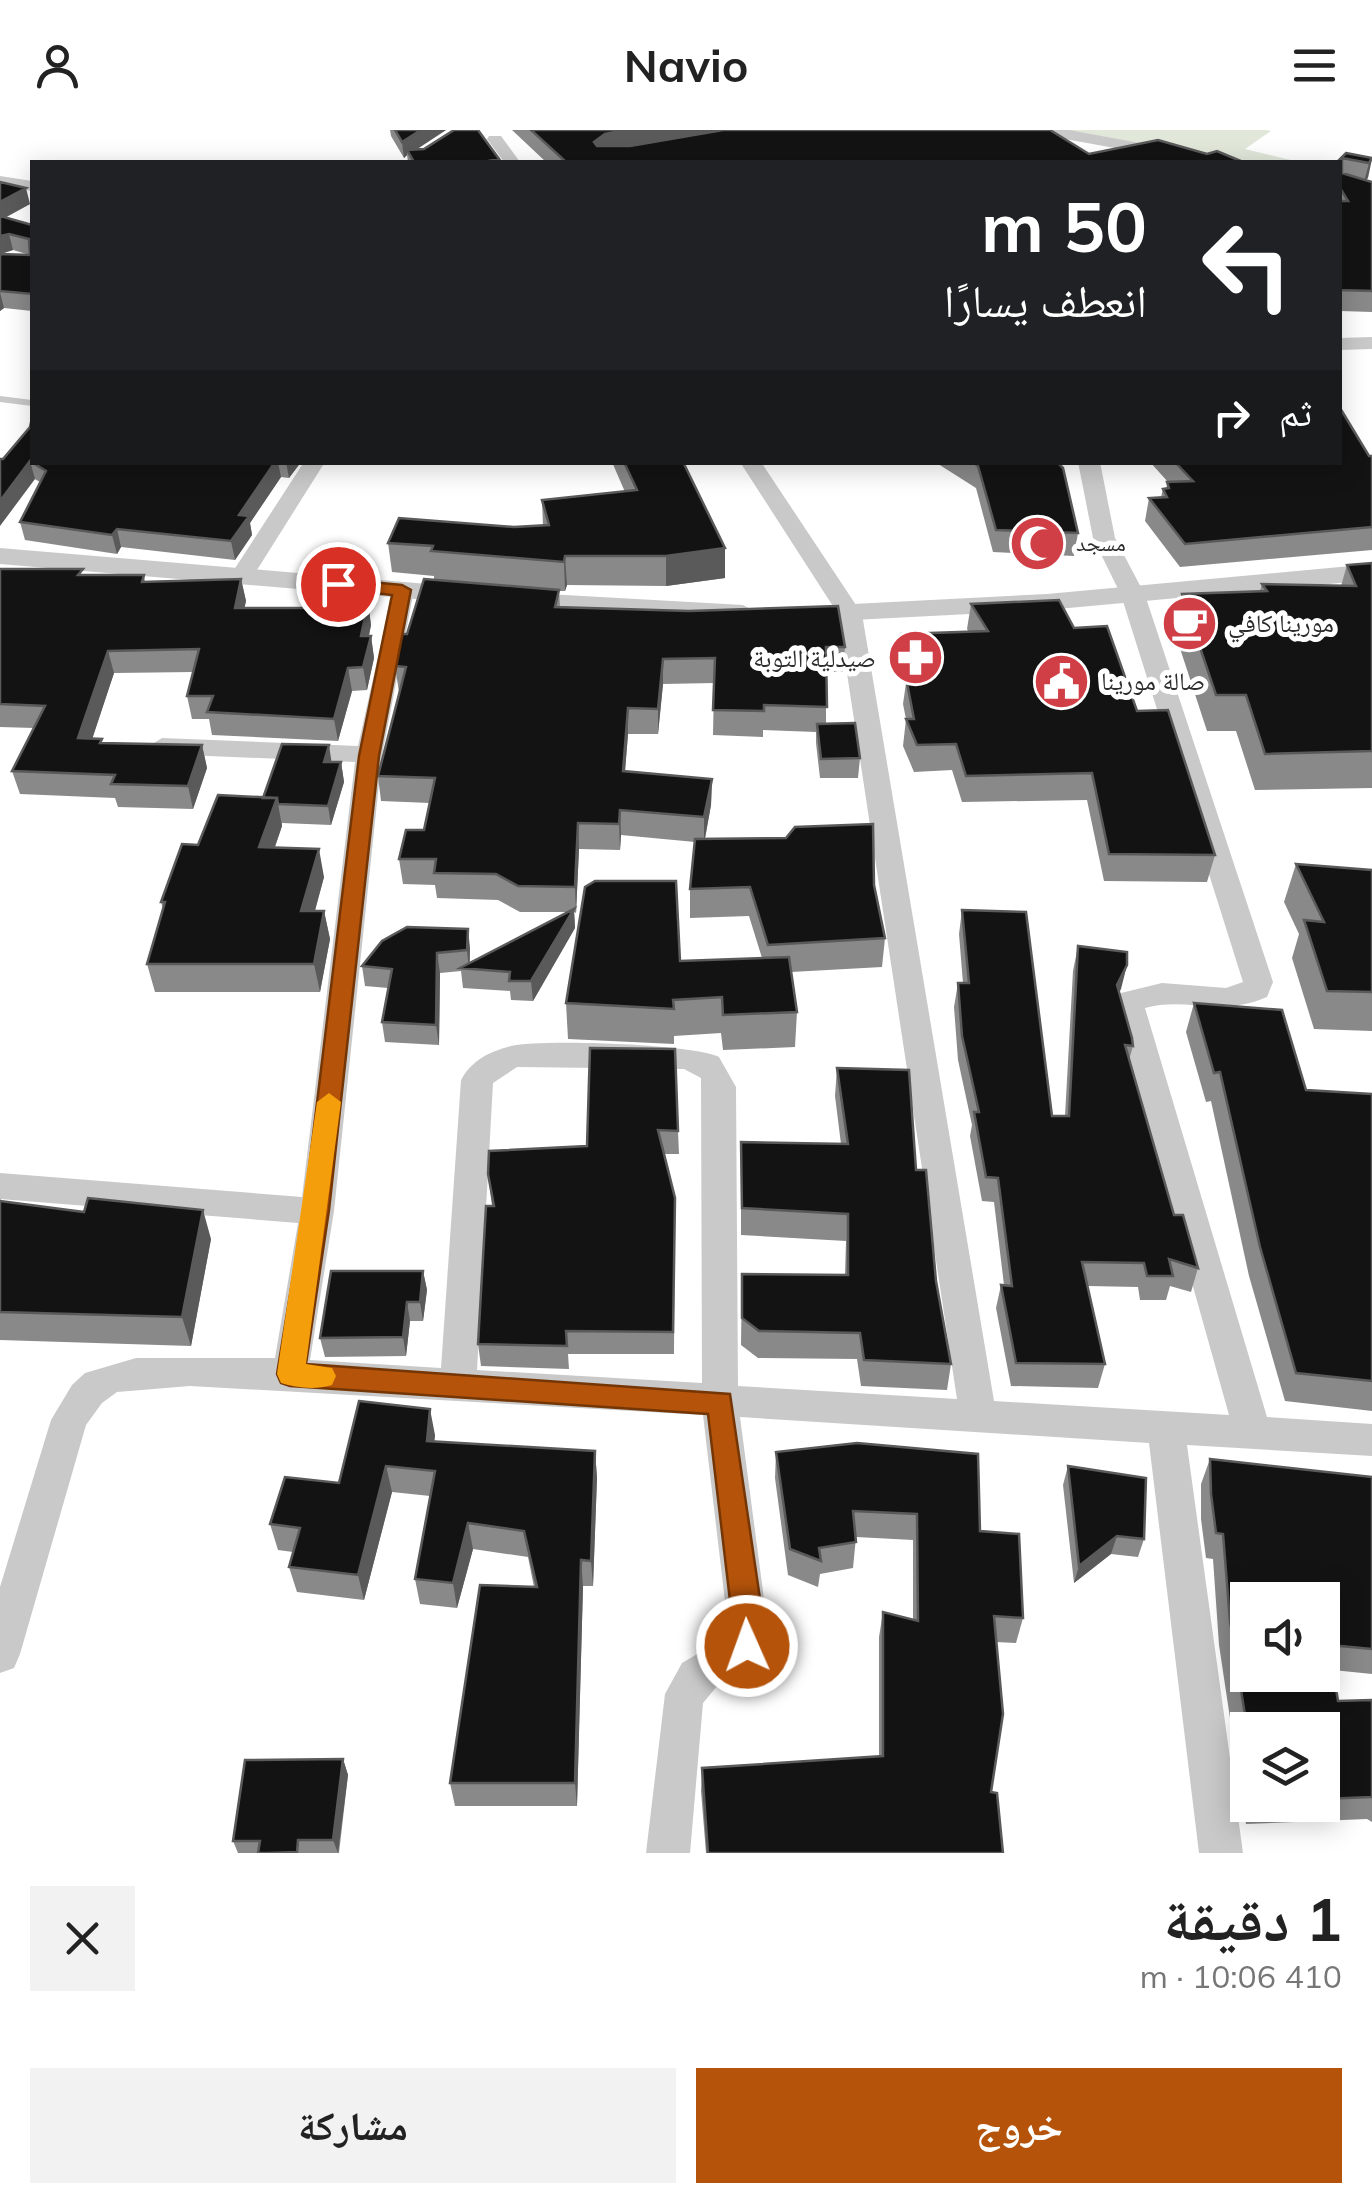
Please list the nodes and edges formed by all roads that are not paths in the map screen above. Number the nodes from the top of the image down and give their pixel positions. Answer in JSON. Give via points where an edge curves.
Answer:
{"nodes":[{"id":1,"x":1043,"y":130,"type":"edge"},
{"id":2,"x":495,"y":139,"type":"dead end"},
{"id":3,"x":511,"y":160,"type":"edge"},
{"id":4,"x":1205,"y":160,"type":"edge"},
{"id":5,"x":0,"y":181,"type":"edge"},
{"id":6,"x":30,"y":186,"type":"edge"},
{"id":7,"x":1342,"y":321,"type":"edge"},
{"id":8,"x":1356,"y":343,"type":"edge"},
{"id":9,"x":0,"y":399,"type":"edge"},
{"id":10,"x":30,"y":403,"type":"edge"},
{"id":11,"x":313,"y":465,"type":"edge"},
{"id":12,"x":752,"y":465,"type":"edge"},
{"id":13,"x":1091,"y":465,"type":"edge"},
{"id":14,"x":0,"y":556,"type":"edge"},
{"id":15,"x":1372,"y":572,"type":"edge"},
{"id":16,"x":242,"y":576,"type":"junction"},
{"id":17,"x":402,"y":590,"type":"junction"},
{"id":18,"x":1133,"y":594,"type":"junction"},
{"id":19,"x":850,"y":614,"type":"junction"},
{"id":20,"x":130,"y":745,"type":"edge"},
{"id":21,"x":369,"y":756,"type":"junction"},
{"id":22,"x":0,"y":1186,"type":"edge"},
{"id":23,"x":317,"y":1210,"type":"junction"},
{"id":24,"x":290,"y":1374,"type":"junction"},
{"id":25,"x":458,"y":1386,"type":"junction"},
{"id":26,"x":720,"y":1403,"type":"junction"},
{"id":27,"x":978,"y":1418,"type":"junction"},
{"id":28,"x":1166,"y":1430,"type":"junction"},
{"id":29,"x":1253,"y":1434,"type":"junction"},
{"id":30,"x":1372,"y":1440,"type":"edge"},
{"id":31,"x":0,"y":1654,"type":"edge"},
{"id":32,"x":668,"y":1853,"type":"edge"},
{"id":33,"x":1221,"y":1853,"type":"edge"}],
"edges":[{"from":1,"to":4,"type":"street"},
{"from":2,"to":3,"type":"street"},
{"from":5,"to":6,"type":"street"},
{"from":7,"to":8,"type":"street"},
{"from":9,"to":10,"type":"lane"},
{"from":11,"to":16,"type":"street"},
{"from":12,"to":19,"type":"street"},
{"from":13,"to":18,"type":"street","via":[[1104,538]]},
{"from":14,"to":16,"type":"street"},
{"from":15,"to":18,"type":"street"},
{"from":16,"to":17,"type":"street"},
{"from":17,"to":19,"type":"street"},
{"from":17,"to":21,"type":"street"},
{"from":18,"to":19,"type":"street"},
{"from":18,"to":29,"type":"street","via":[[1258,982],[1242,998],[1150,995],[1130,1008]]},
{"from":19,"to":27,"type":"street"},
{"from":20,"to":21,"type":"street"},
{"from":21,"to":23,"type":"street"},
{"from":22,"to":23,"type":"street"},
{"from":23,"to":24,"type":"street"},
{"from":24,"to":25,"type":"street"},
{"from":24,"to":31,"type":"street","via":[[134,1373],[86,1393],[70,1420]]},
{"from":25,"to":26,"type":"street"},
{"from":25,"to":26,"type":"street","via":[[477,1080],[497,1062],[517,1056],[684,1058],[710,1065],[720,1087]]},
{"from":26,"to":27,"type":"street"},
{"from":26,"to":32,"type":"street","via":[[748,1637],[741,1652],[708,1666],[687,1687]]},
{"from":27,"to":28,"type":"street"},
{"from":28,"to":29,"type":"street"},
{"from":28,"to":33,"type":"street"},
{"from":29,"to":30,"type":"street"}]}
